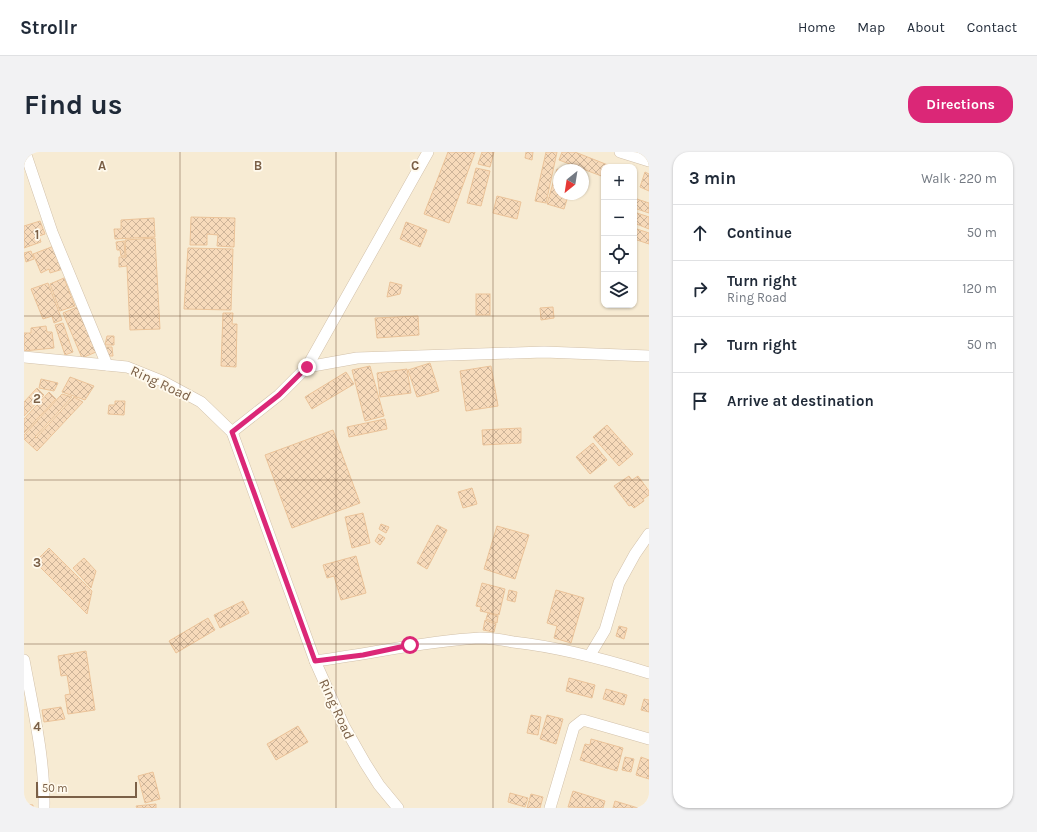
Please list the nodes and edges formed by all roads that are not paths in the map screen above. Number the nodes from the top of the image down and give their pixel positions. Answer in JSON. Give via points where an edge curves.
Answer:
{"nodes":[{"id":1,"x":25,"y":152,"type":"edge"},
{"id":2,"x":428,"y":152,"type":"edge"},
{"id":3,"x":620,"y":152,"type":"edge"},
{"id":4,"x":649,"y":161,"type":"edge"},
{"id":5,"x":649,"y":356,"type":"edge"},
{"id":6,"x":24,"y":357,"type":"edge"},
{"id":7,"x":107,"y":365,"type":"junction"},
{"id":8,"x":307,"y":367,"type":"junction"},
{"id":9,"x":232,"y":432,"type":"junction"},
{"id":10,"x":649,"y":534,"type":"edge"},
{"id":11,"x":590,"y":655,"type":"junction"},
{"id":12,"x":24,"y":660,"type":"edge"},
{"id":13,"x":315,"y":661,"type":"junction"},
{"id":14,"x":649,"y":672,"type":"edge"},
{"id":15,"x":649,"y":739,"type":"edge"},
{"id":16,"x":44,"y":808,"type":"edge"},
{"id":17,"x":398,"y":808,"type":"edge"},
{"id":18,"x":550,"y":808,"type":"edge"}],
"edges":[{"from":1,"to":7,"type":"street","via":[[52,232]]},
{"from":2,"to":8,"type":"street"},
{"from":3,"to":4,"type":"street"},
{"from":5,"to":8,"type":"street","via":[[544,352],[357,358]]},
{"from":6,"to":7,"type":"street","name":"Ring Road"},
{"from":7,"to":9,"type":"street","name":"Ring Road","via":[[127,367],[162,381],[201,402]]},
{"from":8,"to":9,"type":"street","via":[[279,395]]},
{"from":9,"to":13,"type":"street","name":"Ring Road"},
{"from":10,"to":11,"type":"street","via":[[619,583],[605,630]]},
{"from":11,"to":13,"type":"street","via":[[529,643],[482,638],[410,645],[363,655]]},
{"from":11,"to":14,"type":"street"},
{"from":12,"to":16,"type":"street","via":[[45,783]]},
{"from":13,"to":17,"type":"street","name":"Ring Road","via":[[344,726],[379,785]]},
{"from":15,"to":18,"type":"street","via":[[580,721],[574,727]]}]}
